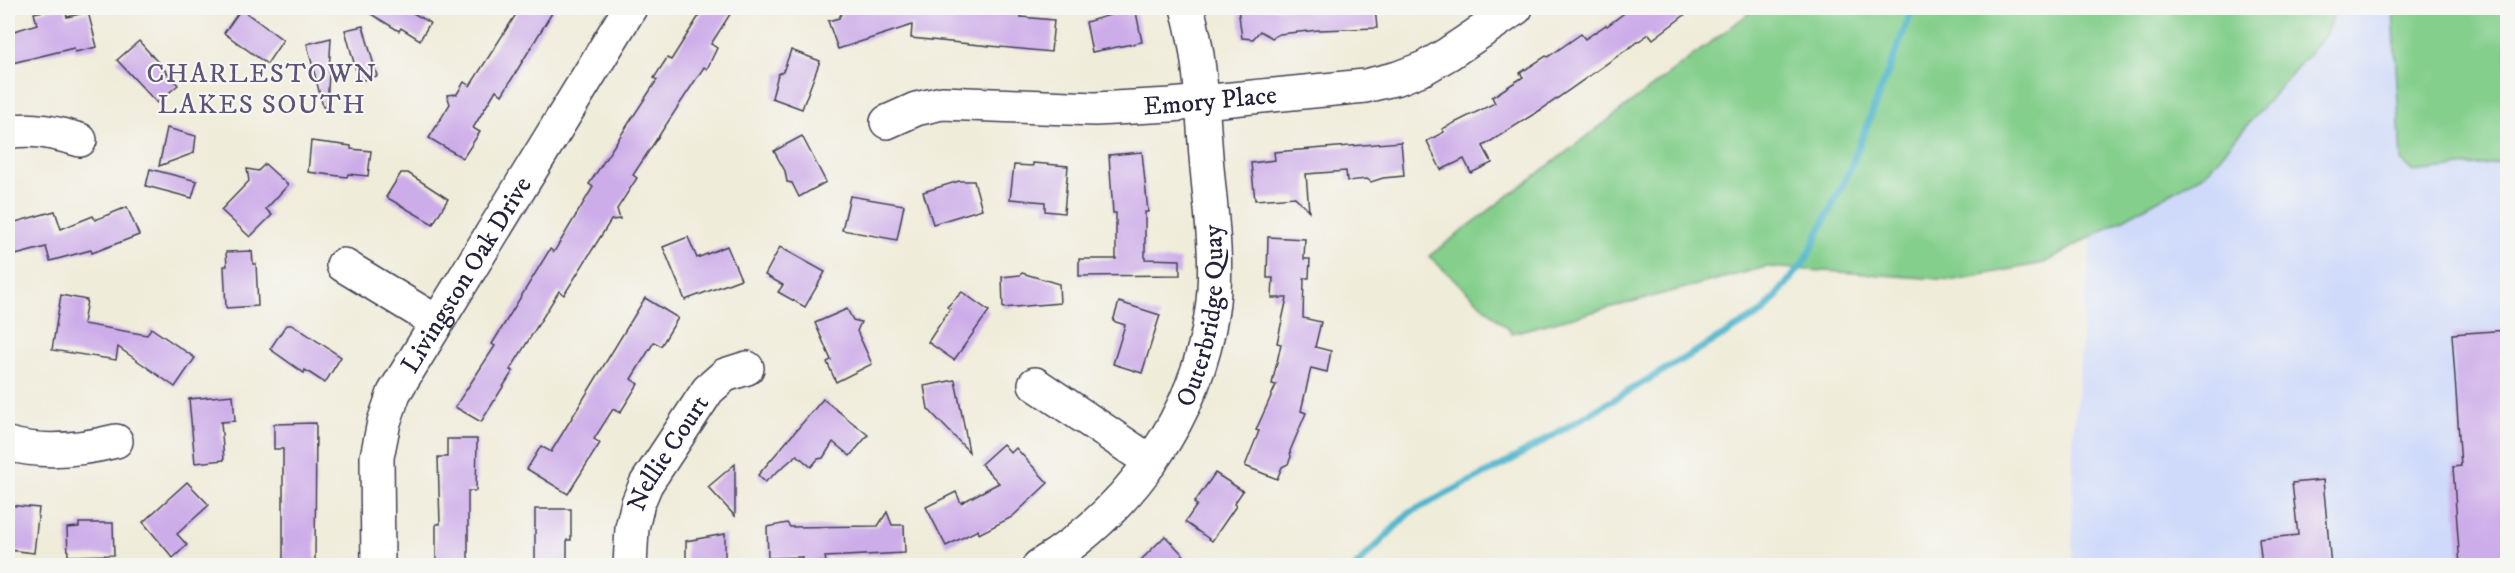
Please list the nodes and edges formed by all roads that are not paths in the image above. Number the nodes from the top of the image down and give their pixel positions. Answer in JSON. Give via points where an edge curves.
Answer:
{"nodes":[{"id":1,"x":630,"y":8,"type":"edge"},
{"id":2,"x":1187,"y":8,"type":"edge"},
{"id":3,"x":1516,"y":8,"type":"edge"},
{"id":4,"x":1202,"y":103,"type":"junction"},
{"id":5,"x":887,"y":122,"type":"dead end"},
{"id":6,"x":8,"y":132,"type":"edge"},
{"id":7,"x":80,"y":140,"type":"dead end"},
{"id":8,"x":343,"y":264,"type":"dead end"},
{"id":9,"x":437,"y":322,"type":"junction"},
{"id":10,"x":747,"y":368,"type":"dead end"},
{"id":11,"x":1035,"y":384,"type":"dead end"},
{"id":12,"x":116,"y":441,"type":"dead end"},
{"id":13,"x":8,"y":444,"type":"edge"},
{"id":14,"x":1151,"y":462,"type":"junction"},
{"id":15,"x":378,"y":566,"type":"edge"},
{"id":16,"x":630,"y":566,"type":"edge"},
{"id":17,"x":1039,"y":566,"type":"edge"}],
"edges":[{"from":1,"to":9,"type":"street","name":"Livingston Oak Drive"},
{"from":2,"to":4,"type":"street","name":"Outerbridge Quay","via":[[1197,47]]},
{"from":3,"to":4,"type":"street","name":"Emory Place","via":[[1448,54],[1398,78],[1365,86]]},
{"from":4,"to":5,"type":"street","name":"Emory Place","via":[[1095,109],[942,104],[916,109]]},
{"from":4,"to":14,"type":"street","name":"Outerbridge Quay","via":[[1215,261],[1212,309],[1192,386]]},
{"from":6,"to":7,"type":"street","via":[[54,132]]},
{"from":8,"to":9,"type":"street"},
{"from":9,"to":15,"type":"street","name":"Livingston Oak Drive","via":[[394,393],[384,422],[377,457]]},
{"from":10,"to":16,"type":"street","name":"Nellie Court","via":[[725,375],[708,390],[646,484],[632,528]]},
{"from":11,"to":14,"type":"street"},
{"from":12,"to":13,"type":"street","via":[[84,449],[45,451]]},
{"from":14,"to":17,"type":"street","name":"Outerbridge Quay","via":[[1090,530]]}]}
